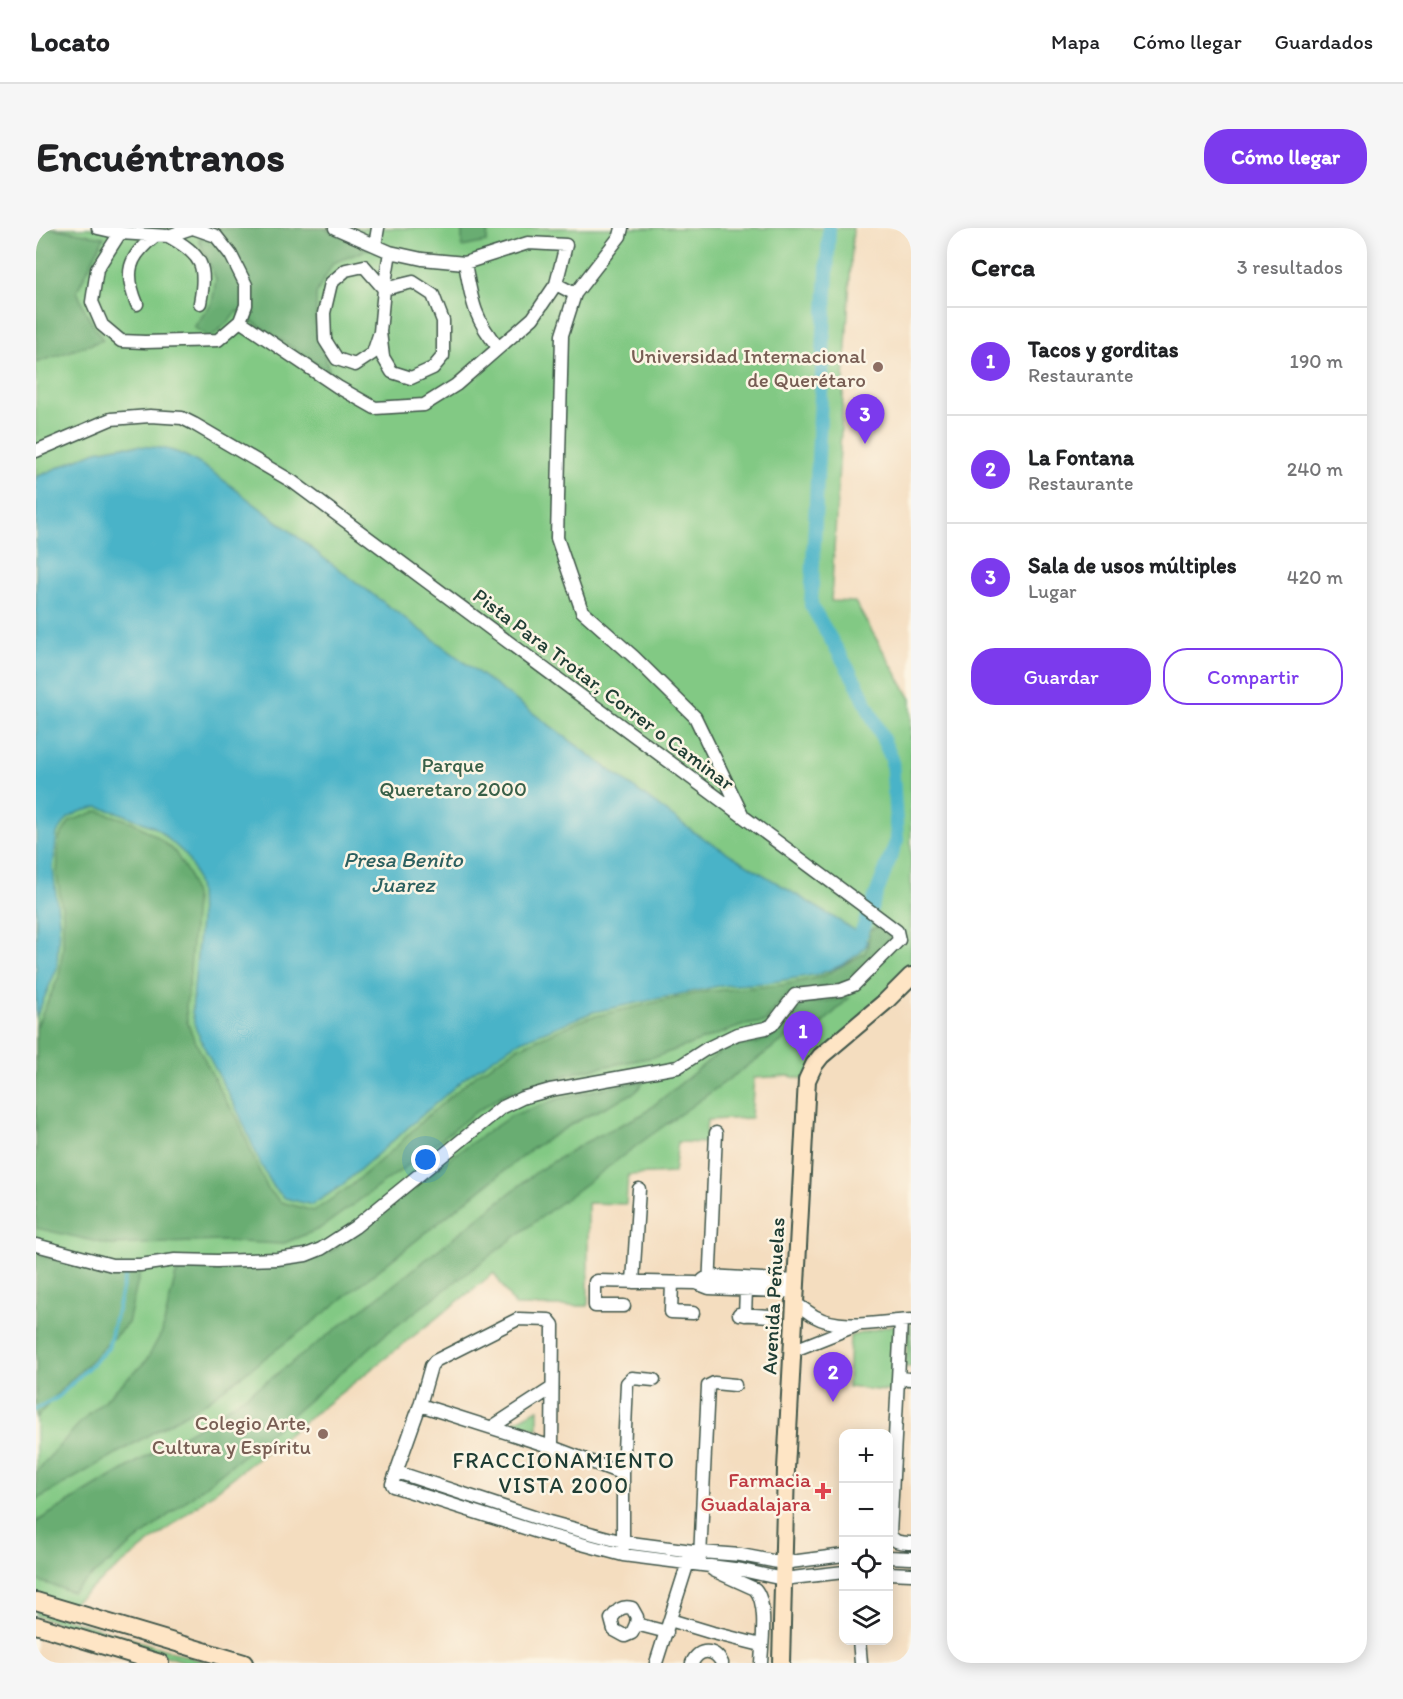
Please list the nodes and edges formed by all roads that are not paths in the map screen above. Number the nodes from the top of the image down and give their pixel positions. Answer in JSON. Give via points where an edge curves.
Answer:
{"nodes":[{"id":1,"x":98,"y":228,"type":"edge"},
{"id":2,"x":193,"y":228,"type":"edge"},
{"id":3,"x":336,"y":228,"type":"edge"},
{"id":4,"x":378,"y":228,"type":"edge"},
{"id":5,"x":622,"y":228,"type":"edge"},
{"id":6,"x":120,"y":233,"type":"junction"},
{"id":7,"x":168,"y":236,"type":"junction"},
{"id":8,"x":155,"y":237,"type":"junction"},
{"id":9,"x":375,"y":245,"type":"junction"},
{"id":10,"x":390,"y":252,"type":"junction"},
{"id":11,"x":465,"y":264,"type":"junction"},
{"id":12,"x":556,"y":284,"type":"junction"},
{"id":13,"x":384,"y":289,"type":"junction"},
{"id":14,"x":575,"y":294,"type":"junction"},
{"id":15,"x":200,"y":303,"type":"dead end"},
{"id":16,"x":137,"y":304,"type":"dead end"},
{"id":17,"x":240,"y":321,"type":"junction"},
{"id":18,"x":380,"y":332,"type":"junction"},
{"id":19,"x":498,"y":347,"type":"junction"},
{"id":20,"x":36,"y":451,"type":"edge"},
{"id":21,"x":744,"y":818,"type":"junction"},
{"id":22,"x":911,"y":976,"type":"edge"},
{"id":23,"x":716,"y":1133,"type":"dead end"},
{"id":24,"x":639,"y":1189,"type":"dead end"},
{"id":25,"x":36,"y":1245,"type":"edge"},
{"id":26,"x":633,"y":1282,"type":"junction"},
{"id":27,"x":709,"y":1282,"type":"junction"},
{"id":28,"x":672,"y":1283,"type":"junction"},
{"id":29,"x":746,"y":1290,"type":"junction"},
{"id":30,"x":796,"y":1292,"type":"junction"},
{"id":31,"x":624,"y":1306,"type":"dead end"},
{"id":32,"x":693,"y":1313,"type":"dead end"},
{"id":33,"x":770,"y":1316,"type":"dead end"},
{"id":34,"x":906,"y":1320,"type":"edge"},
{"id":35,"x":860,"y":1324,"type":"junction"},
{"id":36,"x":792,"y":1351,"type":"junction"},
{"id":37,"x":905,"y":1379,"type":"edge"},
{"id":38,"x":654,"y":1380,"type":"dead end"},
{"id":39,"x":735,"y":1385,"type":"dead end"},
{"id":40,"x":552,"y":1388,"type":"junction"},
{"id":41,"x":420,"y":1405,"type":"junction"},
{"id":42,"x":492,"y":1427,"type":"junction"},
{"id":43,"x":552,"y":1447,"type":"junction"},
{"id":44,"x":397,"y":1473,"type":"junction"},
{"id":45,"x":623,"y":1474,"type":"junction"},
{"id":46,"x":474,"y":1505,"type":"junction"},
{"id":47,"x":547,"y":1528,"type":"junction"},
{"id":48,"x":623,"y":1542,"type":"junction"},
{"id":49,"x":911,"y":1543,"type":"edge"},
{"id":50,"x":623,"y":1555,"type":"junction"},
{"id":51,"x":839,"y":1556,"type":"edge"},
{"id":52,"x":900,"y":1557,"type":"edge"},
{"id":53,"x":695,"y":1558,"type":"junction"},
{"id":54,"x":783,"y":1571,"type":"junction"},
{"id":55,"x":839,"y":1572,"type":"edge"},
{"id":56,"x":899,"y":1574,"type":"edge"},
{"id":57,"x":36,"y":1601,"type":"edge"},
{"id":58,"x":36,"y":1624,"type":"edge"},
{"id":59,"x":636,"y":1624,"type":"dead end"},
{"id":60,"x":668,"y":1626,"type":"junction"},
{"id":61,"x":713,"y":1633,"type":"junction"},
{"id":62,"x":762,"y":1645,"type":"junction"},
{"id":63,"x":859,"y":1645,"type":"edge"},
{"id":64,"x":712,"y":1652,"type":"junction"},
{"id":65,"x":160,"y":1663,"type":"edge"},
{"id":66,"x":244,"y":1663,"type":"edge"},
{"id":67,"x":656,"y":1663,"type":"edge"},
{"id":68,"x":692,"y":1663,"type":"edge"},
{"id":69,"x":722,"y":1663,"type":"edge"},
{"id":70,"x":761,"y":1663,"type":"edge"},
{"id":71,"x":781,"y":1663,"type":"edge"},
{"id":72,"x":861,"y":1663,"type":"edge"}],
"edges":[{"from":1,"to":6,"type":"street"},
{"from":2,"to":7,"type":"street"},
{"from":2,"to":17,"type":"street","via":[[216,236],[231,255],[246,285],[246,305]]},
{"from":3,"to":9,"type":"street"},
{"from":4,"to":9,"type":"street"},
{"from":5,"to":14,"type":"street","via":[[621,236]]},
{"from":6,"to":8,"type":"street"},
{"from":6,"to":17,"type":"street","via":[[97,269],[92,302],[102,325],[121,341],[218,340]]},
{"from":7,"to":8,"type":"street"},
{"from":7,"to":15,"type":"street","via":[[184,244],[201,261],[204,280]]},
{"from":8,"to":16,"type":"street","via":[[143,245],[130,265],[130,289]]},
{"from":9,"to":10,"type":"street"},
{"from":10,"to":11,"type":"street"},
{"from":10,"to":13,"type":"street"},
{"from":11,"to":12,"type":"street","via":[[528,243],[566,245]]},
{"from":11,"to":19,"type":"street","via":[[473,308]]},
{"from":12,"to":14,"type":"street"},
{"from":12,"to":19,"type":"street","via":[[533,318]]},
{"from":13,"to":18,"type":"street"},
{"from":13,"to":18,"type":"street","via":[[364,266],[346,270],[331,283],[324,313],[325,340],[337,359],[355,364],[373,353]]},
{"from":13,"to":18,"type":"street","via":[[412,282],[433,294],[443,321],[443,356],[434,368],[411,378],[392,372],[383,357]]},
{"from":14,"to":21,"type":"street","via":[[562,335],[557,538],[582,611],[695,717]]},
{"from":17,"to":19,"type":"street","via":[[375,408],[424,405],[456,385]]},
{"from":20,"to":21,"type":"street","name":"Pista Para Trotar, Correr o Caminar","via":[[111,419],[150,416],[182,418],[194,424],[293,482]]},
{"from":21,"to":25,"type":"street","name":"Pista Para Trotar, Correr o Caminar","via":[[897,931],[899,940],[854,984],[841,990],[799,993],[768,1027],[737,1034],[678,1067],[550,1090],[501,1108],[356,1227],[306,1255],[112,1265]]},
{"from":22,"to":30,"type":"street","name":"Avenida Peñuelas","via":[[821,1056],[807,1080]]},
{"from":23,"to":27,"type":"street"},
{"from":24,"to":26,"type":"street"},
{"from":26,"to":28,"type":"street"},
{"from":26,"to":31,"type":"street","via":[[596,1281],[595,1306]]},
{"from":27,"to":28,"type":"street"},
{"from":27,"to":29,"type":"street"},
{"from":27,"to":30,"type":"street"},
{"from":28,"to":32,"type":"street","via":[[665,1312]]},
{"from":29,"to":30,"type":"street"},
{"from":29,"to":33,"type":"street","via":[[742,1314]]},
{"from":30,"to":35,"type":"street","via":[[816,1317],[833,1323]]},
{"from":30,"to":36,"type":"street","name":"Avenida Peñuelas"},
{"from":34,"to":35,"type":"street"},
{"from":34,"to":37,"type":"street"},
{"from":35,"to":36,"type":"street"},
{"from":36,"to":54,"type":"street","name":"Avenida Peñuelas"},
{"from":37,"to":49,"type":"street","via":[[890,1533],[898,1542]]},
{"from":38,"to":45,"type":"street","via":[[632,1378],[627,1383]]},
{"from":39,"to":53,"type":"street","via":[[708,1386]]},
{"from":40,"to":41,"type":"street","via":[[552,1322],[518,1319],[435,1361],[430,1366]]},
{"from":40,"to":42,"type":"street"},
{"from":40,"to":43,"type":"street"},
{"from":41,"to":42,"type":"street"},
{"from":41,"to":44,"type":"street"},
{"from":42,"to":43,"type":"street"},
{"from":43,"to":45,"type":"street"},
{"from":44,"to":46,"type":"street"},
{"from":44,"to":46,"type":"street","via":[[393,1486]]},
{"from":45,"to":48,"type":"street"},
{"from":46,"to":47,"type":"street"},
{"from":47,"to":48,"type":"street"},
{"from":47,"to":50,"type":"street"},
{"from":48,"to":50,"type":"street"},
{"from":48,"to":53,"type":"street"},
{"from":50,"to":53,"type":"street"},
{"from":51,"to":54,"type":"street"},
{"from":52,"to":56,"type":"street"},
{"from":53,"to":54,"type":"street","via":[[742,1570]]},
{"from":53,"to":60,"type":"street"},
{"from":53,"to":62,"type":"street","via":[[756,1589],[761,1599]]},
{"from":54,"to":55,"type":"street"},
{"from":54,"to":71,"type":"street","name":"Avenida Peñuelas"},
{"from":57,"to":66,"type":"street"},
{"from":58,"to":65,"type":"street"},
{"from":59,"to":60,"type":"street"},
{"from":60,"to":61,"type":"street"},
{"from":60,"to":67,"type":"street"},
{"from":61,"to":62,"type":"street"},
{"from":61,"to":64,"type":"street"},
{"from":62,"to":70,"type":"street"},
{"from":63,"to":72,"type":"street"},
{"from":64,"to":68,"type":"street","via":[[696,1655]]},
{"from":64,"to":69,"type":"street"}]}
